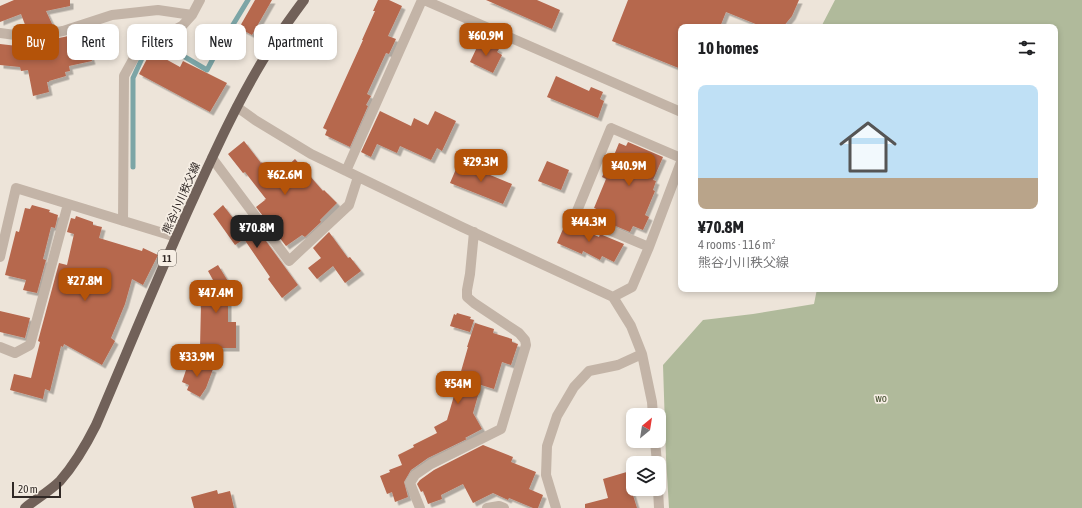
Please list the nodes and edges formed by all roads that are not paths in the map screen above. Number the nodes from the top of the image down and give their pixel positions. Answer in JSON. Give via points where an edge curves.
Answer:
{"nodes":[{"id":1,"x":200,"y":0,"type":"edge"},
{"id":2,"x":304,"y":0,"type":"edge"},
{"id":3,"x":423,"y":0,"type":"edge"},
{"id":4,"x":192,"y":15,"type":"junction"},
{"id":5,"x":0,"y":34,"type":"edge"},
{"id":6,"x":237,"y":107,"type":"junction"},
{"id":7,"x":678,"y":111,"type":"edge"},
{"id":8,"x":678,"y":157,"type":"edge"},
{"id":9,"x":212,"y":158,"type":"junction"},
{"id":10,"x":678,"y":170,"type":"edge"},
{"id":11,"x":346,"y":171,"type":"junction"},
{"id":12,"x":358,"y":177,"type":"junction"},
{"id":13,"x":68,"y":204,"type":"junction"},
{"id":14,"x":123,"y":221,"type":"junction"},
{"id":15,"x":474,"y":232,"type":"junction"},
{"id":16,"x":176,"y":237,"type":"junction"},
{"id":17,"x":649,"y":247,"type":"junction"},
{"id":18,"x":0,"y":257,"type":"edge"},
{"id":19,"x":613,"y":297,"type":"junction"},
{"id":20,"x":0,"y":347,"type":"edge"},
{"id":21,"x":642,"y":354,"type":"junction"},
{"id":22,"x":652,"y":408,"type":"edge"},
{"id":23,"x":658,"y":496,"type":"edge"},
{"id":24,"x":25,"y":508,"type":"edge"},
{"id":25,"x":420,"y":508,"type":"edge"},
{"id":26,"x":487,"y":508,"type":"edge"},
{"id":27,"x":504,"y":508,"type":"edge"},
{"id":28,"x":556,"y":508,"type":"edge"},
{"id":29,"x":659,"y":508,"type":"edge"}],
"edges":[{"from":1,"to":4,"type":"street"},
{"from":2,"to":6,"type":"main road","name":"熊谷小川秩父線","number":"11","via":[[263,60]]},
{"from":3,"to":7,"type":"street"},
{"from":3,"to":11,"type":"street"},
{"from":4,"to":5,"type":"street","via":[[158,10],[112,15],[63,31],[30,36]]},
{"from":4,"to":14,"type":"street","via":[[182,26],[139,49],[124,76]]},
{"from":6,"to":9,"type":"main road","name":"熊谷小川秩父線","number":"11"},
{"from":6,"to":11,"type":"street","via":[[305,150]]},
{"from":8,"to":17,"type":"street","via":[[611,128],[574,216]]},
{"from":9,"to":12,"type":"street","via":[[289,261],[349,205]]},
{"from":9,"to":16,"type":"main road","name":"熊谷小川秩父線","number":"11"},
{"from":10,"to":17,"type":"street"},
{"from":11,"to":12,"type":"street"},
{"from":12,"to":15,"type":"street"},
{"from":13,"to":14,"type":"street"},
{"from":13,"to":18,"type":"street","via":[[16,188]]},
{"from":13,"to":20,"type":"street","via":[[30,345],[15,353]]},
{"from":14,"to":16,"type":"street"},
{"from":15,"to":19,"type":"street"},
{"from":15,"to":25,"type":"street","via":[[467,297],[519,333],[526,345],[501,429],[431,464],[415,475],[410,483]]},
{"from":16,"to":24,"type":"main road","name":"熊谷小川秩父線","number":"11","via":[[84,449],[59,482]]},
{"from":17,"to":19,"type":"street","via":[[632,287]]},
{"from":19,"to":21,"type":"street","via":[[631,326]]},
{"from":21,"to":22,"type":"street"},
{"from":21,"to":28,"type":"street","via":[[618,365],[589,371],[574,387],[557,416],[547,446],[546,475]]},
{"from":23,"to":29,"type":"street"},
{"from":26,"to":27,"type":"street"}]}
